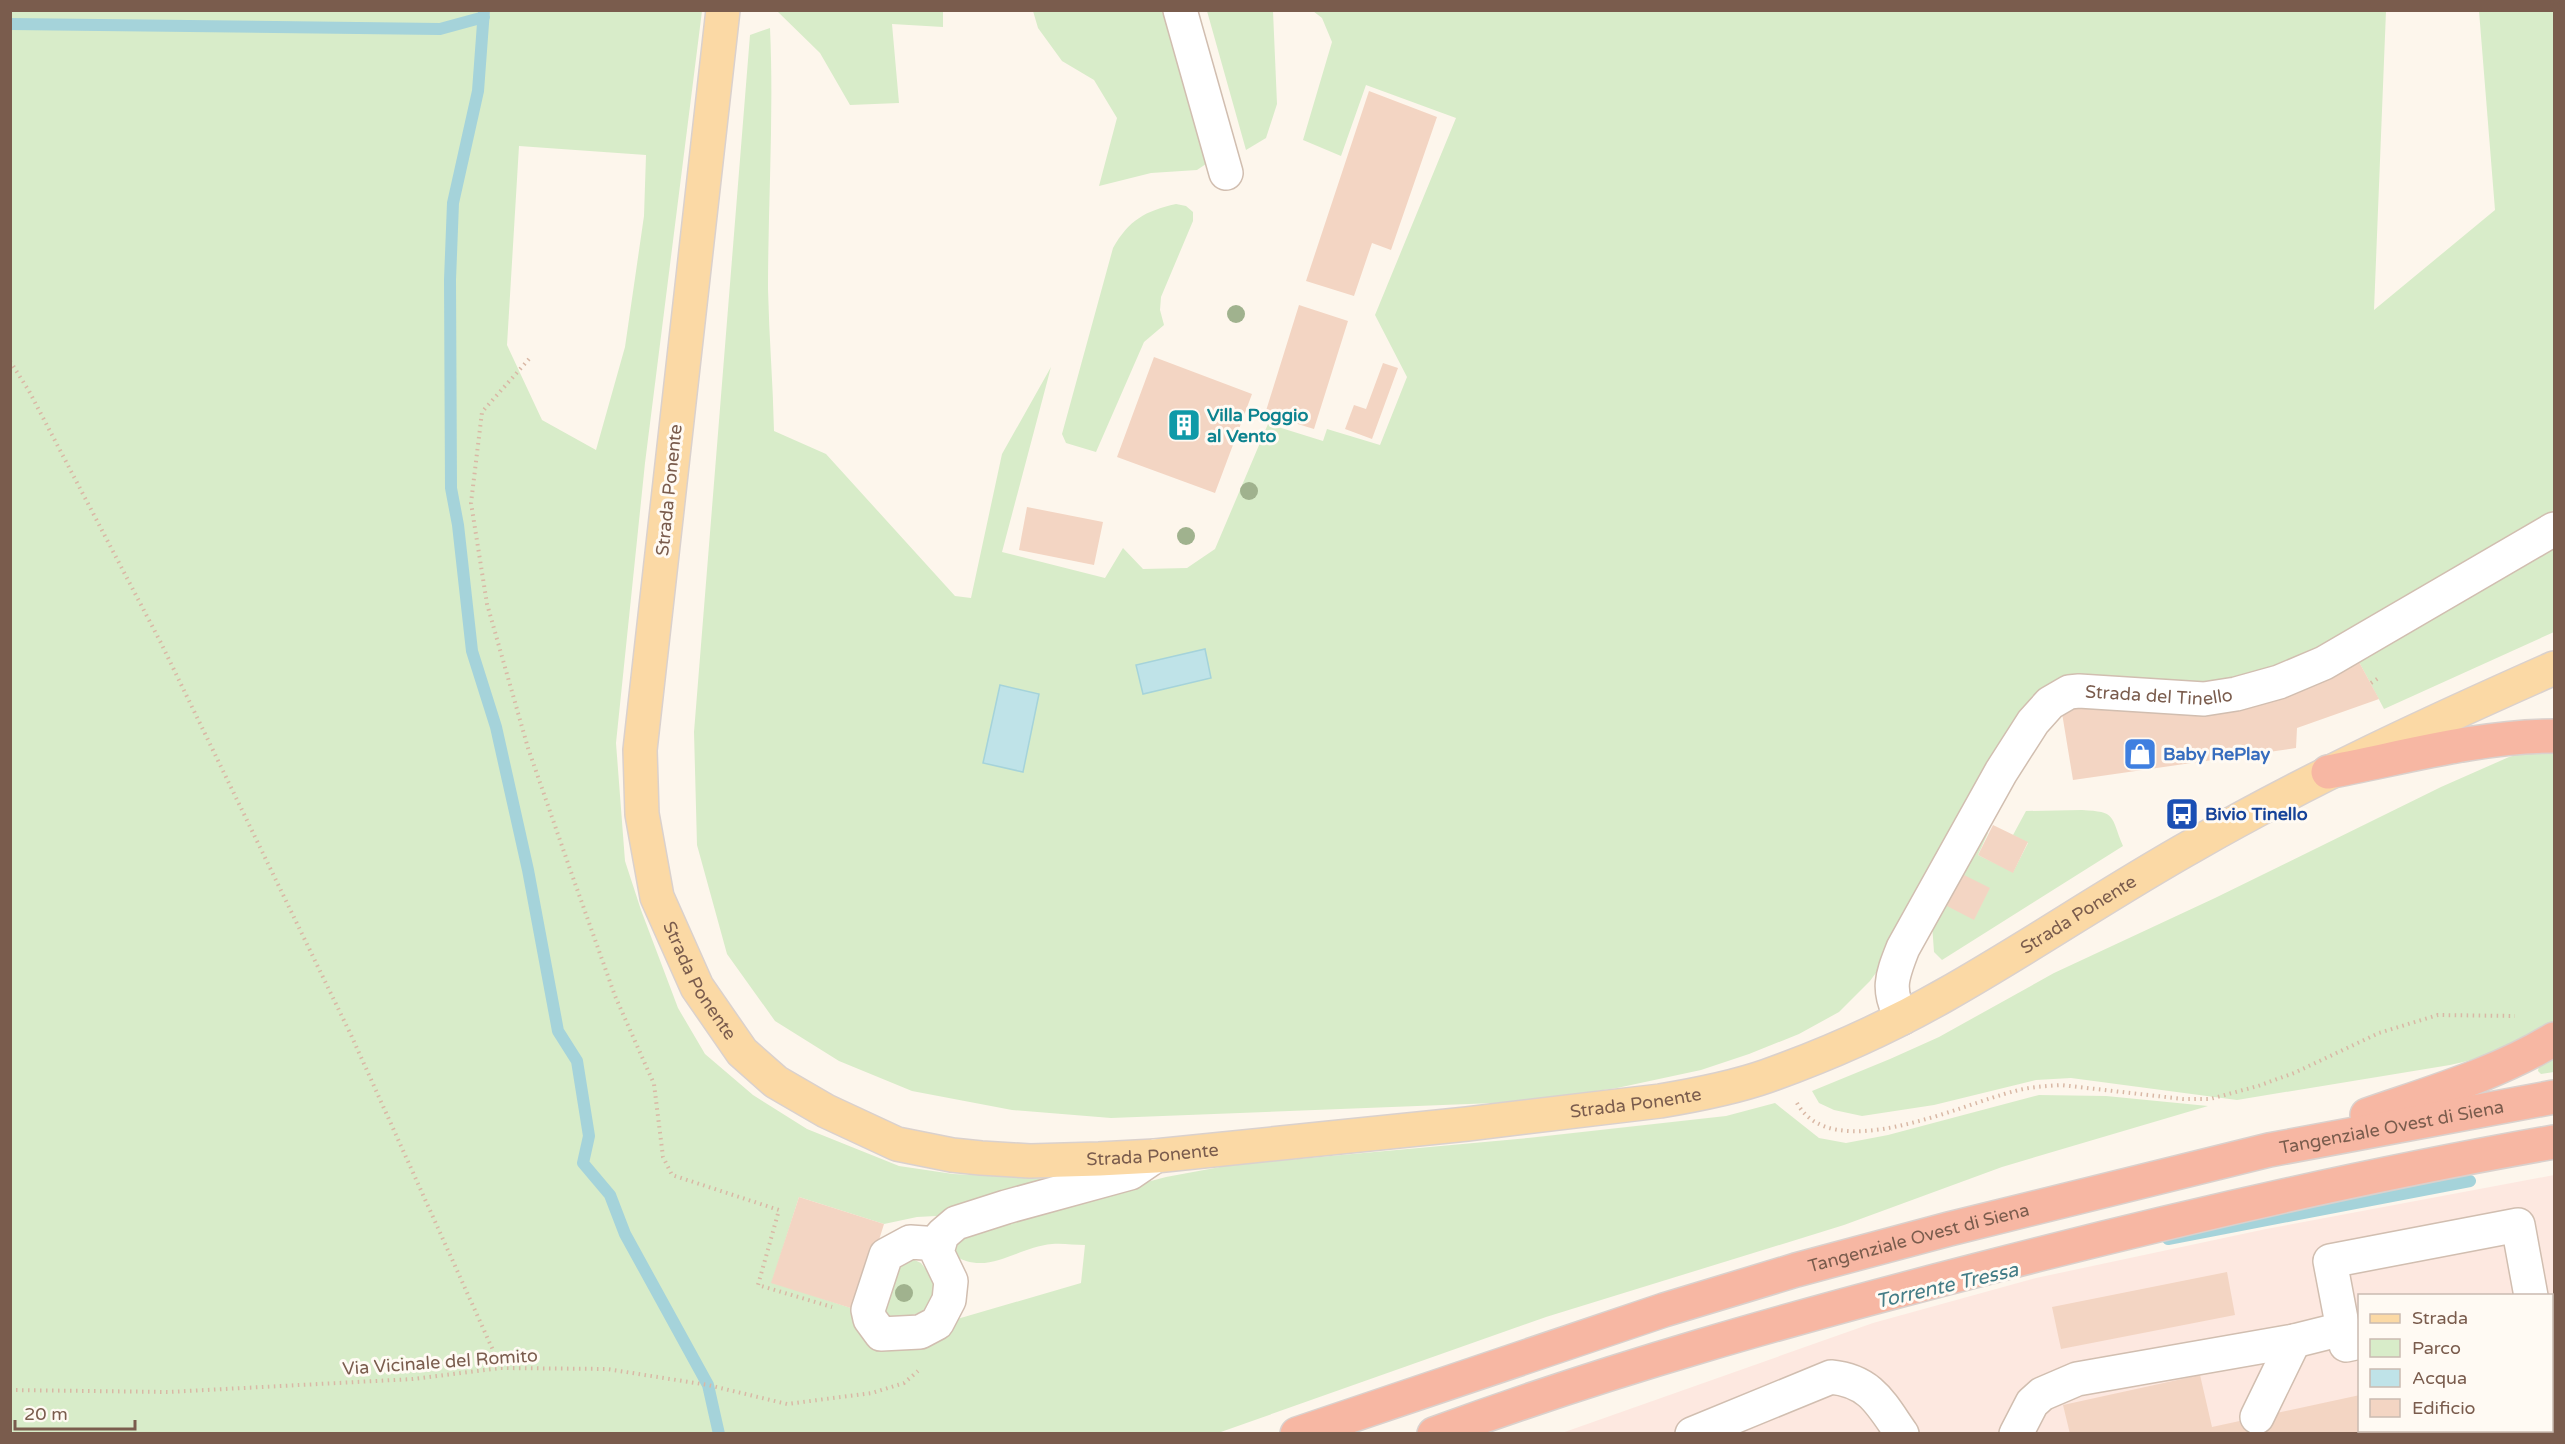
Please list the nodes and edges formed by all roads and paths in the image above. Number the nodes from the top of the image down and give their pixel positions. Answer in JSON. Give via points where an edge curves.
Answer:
{"nodes":[{"id":1,"x":723,"y":10,"type":"edge"},
{"id":2,"x":1180,"y":10,"type":"edge"},
{"id":3,"x":1226,"y":173,"type":"dead end"},
{"id":4,"x":529,"y":359,"type":"dead end"},
{"id":5,"x":10,"y":361,"type":"edge"},
{"id":6,"x":2554,"y":529,"type":"edge"},
{"id":7,"x":2554,"y":668,"type":"edge"},
{"id":8,"x":2554,"y":736,"type":"edge"},
{"id":9,"x":2328,"y":772,"type":"junction"},
{"id":10,"x":1902,"y":1018,"type":"junction"},
{"id":11,"x":2526,"y":1018,"type":"dead end"},
{"id":12,"x":2554,"y":1039,"type":"edge"},
{"id":13,"x":1787,"y":1068,"type":"junction"},
{"id":14,"x":2554,"y":1097,"type":"edge"},
{"id":15,"x":2554,"y":1143,"type":"edge"},
{"id":16,"x":2270,"y":1150,"type":"junction"},
{"id":17,"x":1155,"y":1156,"type":"junction"},
{"id":18,"x":939,"y":1244,"type":"junction"},
{"id":19,"x":2531,"y":1294,"type":"edge"},
{"id":20,"x":870,"y":1319,"type":"junction"},
{"id":21,"x":938,"y":1323,"type":"junction"},
{"id":22,"x":2351,"y":1336,"type":"edge"},
{"id":23,"x":2295,"y":1341,"type":"junction"},
{"id":24,"x":501,"y":1368,"type":"junction"},
{"id":25,"x":10,"y":1390,"type":"edge"},
{"id":26,"x":2257,"y":1418,"type":"dead end"},
{"id":27,"x":1704,"y":1431,"type":"edge"},
{"id":28,"x":1297,"y":1434,"type":"edge"},
{"id":29,"x":1434,"y":1434,"type":"edge"},
{"id":30,"x":1902,"y":1434,"type":"edge"},
{"id":31,"x":2016,"y":1434,"type":"edge"}],
"edges":[{"from":1,"to":17,"type":"main road","name":"Strada Ponente","via":[[640,750],[642,814],[657,897],[697,987],[742,1052],[776,1082],[826,1111],[897,1144],[952,1155],[1030,1161]]},
{"from":2,"to":3,"type":"street"},
{"from":4,"to":20,"type":"path","via":[[482,412],[471,503],[487,604],[528,748],[567,861],[615,996],[654,1084],[663,1156],[672,1175],[779,1210],[758,1285]]},
{"from":5,"to":24,"type":"path","via":[[161,643],[351,1035]]},
{"from":6,"to":10,"type":"street","name":"Strada del Tinello","via":[[2324,663],[2279,682],[2204,699],[2069,692],[2050,702],[2001,772],[1903,948],[1892,976],[1892,991]]},
{"from":7,"to":9,"type":"main road","name":"Strada Ponente"},
{"from":8,"to":9,"type":"highway","via":[[2486,741]]},
{"from":9,"to":10,"type":"main road","name":"Strada Ponente","via":[[2193,845]]},
{"from":10,"to":13,"type":"main road","name":"Strada Ponente"},
{"from":11,"to":13,"type":"path","via":[[2505,1014],[2438,1015],[2379,1033],[2267,1083],[2210,1099],[2042,1086],[1899,1125],[1859,1131],[1827,1128],[1806,1116],[1795,1101]]},
{"from":12,"to":16,"type":"highway","via":[[2494,1070]]},
{"from":13,"to":17,"type":"main road","name":"Strada Ponente","via":[[1703,1093],[1660,1101]]},
{"from":14,"to":16,"type":"highway","name":"Tangenziale Ovest di Siena"},
{"from":15,"to":29,"type":"highway","via":[[2283,1195],[1837,1306],[1536,1396]]},
{"from":16,"to":28,"type":"highway","name":"Tangenziale Ovest di Siena","via":[[1796,1270],[1664,1310]]},
{"from":17,"to":18,"type":"street","via":[[1130,1173],[956,1223],[942,1235]]},
{"from":18,"to":20,"type":"street","via":[[910,1242],[886,1255],[868,1310]]},
{"from":18,"to":21,"type":"street","via":[[937,1252],[951,1281],[949,1300]]},
{"from":19,"to":22,"type":"street","via":[[2518,1225],[2330,1261]]},
{"from":20,"to":21,"type":"street","via":[[881,1334],[920,1332]]},
{"from":21,"to":24,"type":"path","name":"Via Vicinale del Romito","via":[[917,1372],[904,1383],[872,1393],[787,1404],[627,1371]]},
{"from":22,"to":23,"type":"street"},
{"from":23,"to":26,"type":"street"},
{"from":23,"to":31,"type":"street","via":[[2077,1379],[2042,1394],[2032,1403]]},
{"from":24,"to":25,"type":"path","name":"Via Vicinale del Romito","via":[[413,1379],[168,1392]]},
{"from":27,"to":30,"type":"street","via":[[1831,1377],[1864,1386]]}]}
